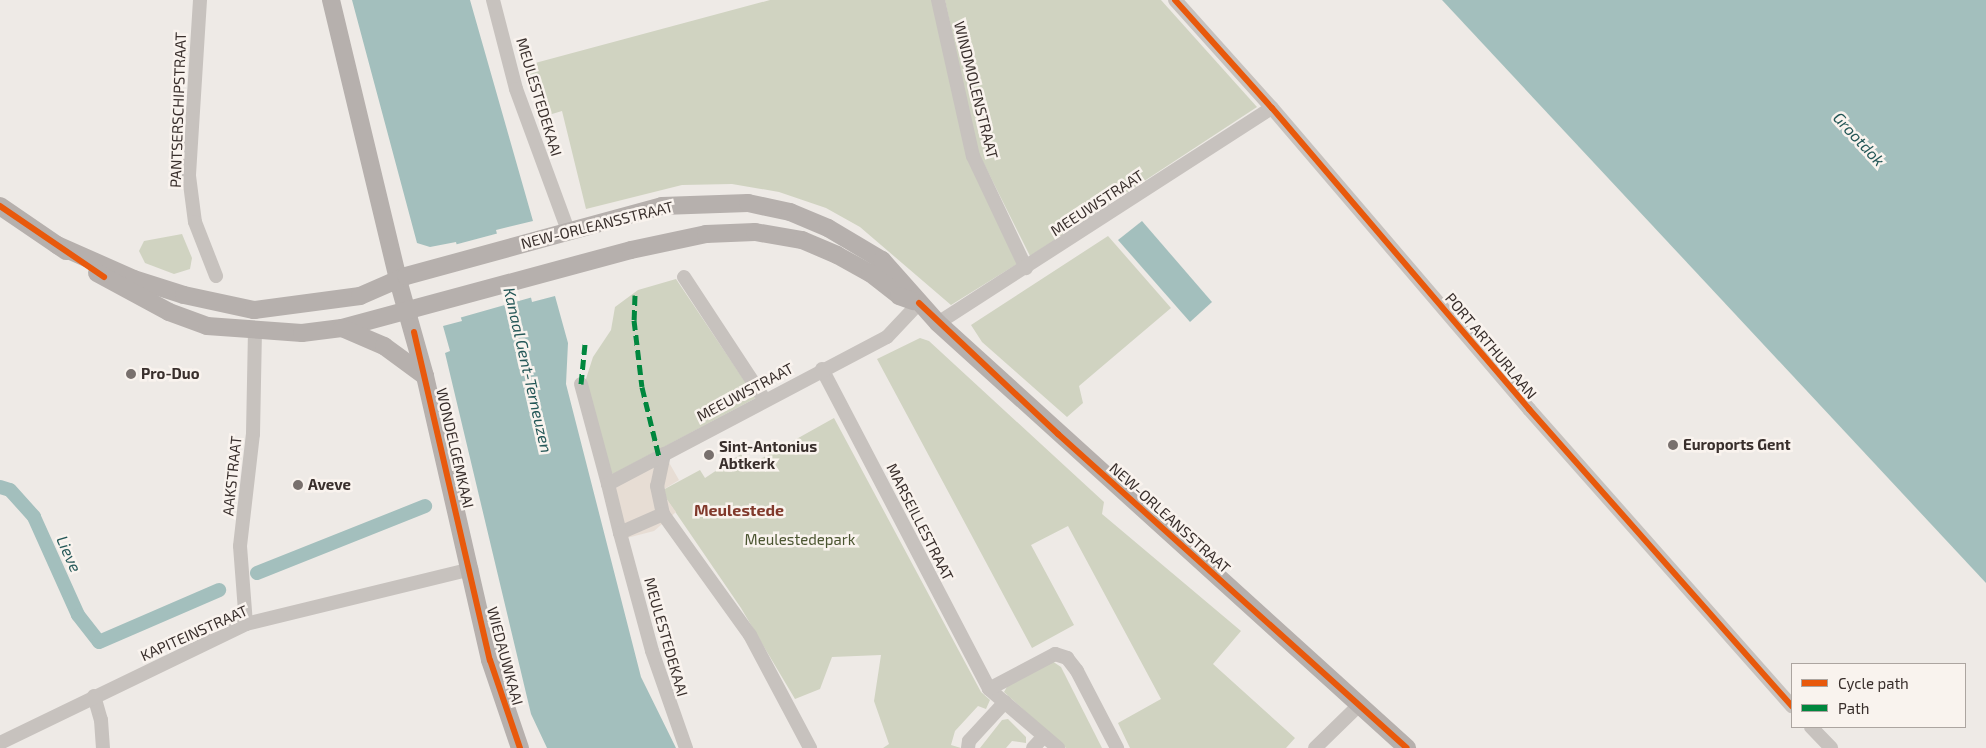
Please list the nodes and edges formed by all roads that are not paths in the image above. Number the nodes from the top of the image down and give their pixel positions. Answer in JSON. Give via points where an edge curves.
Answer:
{"nodes":[{"id":1,"x":200,"y":0,"type":"edge"},
{"id":2,"x":331,"y":0,"type":"edge"},
{"id":3,"x":493,"y":0,"type":"edge"},
{"id":4,"x":938,"y":0,"type":"edge"},
{"id":5,"x":1174,"y":0,"type":"edge"},
{"id":6,"x":1272,"y":108,"type":"junction"},
{"id":7,"x":0,"y":206,"type":"edge"},
{"id":8,"x":568,"y":230,"type":"junction"},
{"id":9,"x":57,"y":245,"type":"junction"},
{"id":10,"x":1026,"y":268,"type":"junction"},
{"id":11,"x":216,"y":276,"type":"dead end"},
{"id":12,"x":684,"y":277,"type":"dead end"},
{"id":13,"x":398,"y":280,"type":"junction"},
{"id":14,"x":919,"y":303,"type":"junction"},
{"id":15,"x":407,"y":311,"type":"junction"},
{"id":16,"x":938,"y":323,"type":"junction"},
{"id":17,"x":342,"y":328,"type":"junction"},
{"id":18,"x":255,"y":332,"type":"junction"},
{"id":19,"x":822,"y":369,"type":"junction"},
{"id":20,"x":425,"y":376,"type":"junction"},
{"id":21,"x":581,"y":384,"type":"dead end"},
{"id":22,"x":764,"y":399,"type":"junction"},
{"id":23,"x":662,"y":455,"type":"junction"},
{"id":24,"x":608,"y":484,"type":"junction"},
{"id":25,"x":663,"y":514,"type":"junction"},
{"id":26,"x":620,"y":533,"type":"junction"},
{"id":27,"x":471,"y":569,"type":"junction"},
{"id":28,"x":246,"y":624,"type":"junction"},
{"id":29,"x":989,"y":689,"type":"junction"},
{"id":30,"x":94,"y":696,"type":"junction"},
{"id":31,"x":1005,"y":702,"type":"junction"},
{"id":32,"x":1359,"y":705,"type":"junction"},
{"id":33,"x":1791,"y":705,"type":"edge"},
{"id":34,"x":1812,"y":728,"type":"edge"},
{"id":35,"x":1044,"y":736,"type":"junction"},
{"id":36,"x":0,"y":743,"type":"edge"},
{"id":37,"x":103,"y":748,"type":"edge"},
{"id":38,"x":520,"y":748,"type":"edge"},
{"id":39,"x":686,"y":748,"type":"edge"},
{"id":40,"x":810,"y":748,"type":"edge"},
{"id":41,"x":968,"y":748,"type":"edge"},
{"id":42,"x":1033,"y":748,"type":"edge"},
{"id":43,"x":1058,"y":748,"type":"edge"},
{"id":44,"x":1117,"y":748,"type":"edge"},
{"id":45,"x":1315,"y":748,"type":"edge"},
{"id":46,"x":1407,"y":748,"type":"edge"},
{"id":47,"x":1831,"y":748,"type":"edge"}],
"edges":[{"from":1,"to":11,"type":"street","name":"PANTSERSCHIPSTRAAT","via":[[189,176],[195,222]]},
{"from":2,"to":13,"type":"main road","name":"WONDELGEMKAAI"},
{"from":3,"to":8,"type":"street","name":"MEULESTEDEKAAI","via":[[519,97]]},
{"from":4,"to":10,"type":"street","name":"WINDMOLENSTRAAT","via":[[973,156]]},
{"from":5,"to":6,"type":"street","name":"PORT ARTHURLAAN"},
{"from":6,"to":10,"type":"street","name":"MEEUWSTRAAT"},
{"from":6,"to":33,"type":"street","name":"PORT ARTHURLAAN","via":[[1528,409]]},
{"from":7,"to":9,"type":"main road"},
{"from":8,"to":13,"type":"main road","name":"NEW-ORLEANSSTRAAT"},
{"from":8,"to":14,"type":"main road","name":"NEW-ORLEANSSTRAAT","via":[[662,206],[748,204],[790,212],[836,233],[882,260]]},
{"from":9,"to":13,"type":"main road","name":"NEW-ORLEANSSTRAAT","via":[[134,279],[184,295],[254,310],[360,296]]},
{"from":9,"to":18,"type":"main road","name":"NEW-ORLEANSSTRAAT","via":[[118,286],[170,312],[207,326]]},
{"from":10,"to":16,"type":"street","name":"MEEUWSTRAAT"},
{"from":12,"to":22,"type":"street"},
{"from":13,"to":15,"type":"main road","name":"WONDELGEMKAAI"},
{"from":14,"to":15,"type":"main road","name":"NEW-ORLEANSSTRAAT","via":[[899,296],[870,273],[828,251],[802,240],[755,232],[706,234],[553,270]]},
{"from":14,"to":16,"type":"main road","name":"NEW-ORLEANSSTRAAT"},
{"from":14,"to":19,"type":"street","name":"MEEUWSTRAAT","via":[[887,337]]},
{"from":15,"to":17,"type":"main road","name":"NEW-ORLEANSSTRAAT"},
{"from":15,"to":20,"type":"main road","name":"WONDELGEMKAAI"},
{"from":16,"to":32,"type":"main road","name":"NEW-ORLEANSSTRAAT"},
{"from":17,"to":18,"type":"main road","name":"NEW-ORLEANSSTRAAT","via":[[302,333]]},
{"from":17,"to":20,"type":"main road","via":[[384,346]]},
{"from":18,"to":28,"type":"street","name":"AAKSTRAAT","via":[[253,434],[240,546]]},
{"from":19,"to":22,"type":"street","name":"MEEUWSTRAAT"},
{"from":19,"to":29,"type":"street","name":"MARSEILLESTRAAT"},
{"from":20,"to":27,"type":"main road","name":"WONDELGEMKAAI"},
{"from":21,"to":24,"type":"street"},
{"from":22,"to":23,"type":"street","name":"MEEUWSTRAAT"},
{"from":23,"to":24,"type":"street","name":"MEEUWSTRAAT"},
{"from":23,"to":25,"type":"street","via":[[656,486]]},
{"from":24,"to":26,"type":"street","name":"MEULESTEDEKAAI"},
{"from":25,"to":26,"type":"street"},
{"from":25,"to":40,"type":"street","via":[[750,636]]},
{"from":26,"to":39,"type":"street","name":"MEULESTEDEKAAI","via":[[652,651]]},
{"from":27,"to":28,"type":"street","name":"KAPITEINSTRAAT"},
{"from":27,"to":38,"type":"main road","name":"WIEDAUWKAAI","via":[[490,660]]},
{"from":28,"to":30,"type":"street","name":"KAPITEINSTRAAT"},
{"from":29,"to":31,"type":"street","name":"MARSEILLESTRAAT"},
{"from":29,"to":44,"type":"street","via":[[1055,654],[1067,658],[1078,671]]},
{"from":30,"to":36,"type":"street","name":"KAPITEINSTRAAT"},
{"from":30,"to":37,"type":"street"},
{"from":31,"to":35,"type":"street","name":"MARSEILLESTRAAT"},
{"from":31,"to":41,"type":"street","via":[[969,741]]},
{"from":32,"to":45,"type":"street"},
{"from":32,"to":46,"type":"main road","name":"NEW-ORLEANSSTRAAT"},
{"from":34,"to":47,"type":"street"},
{"from":35,"to":42,"type":"street"},
{"from":35,"to":43,"type":"street","name":"MARSEILLESTRAAT"}]}
